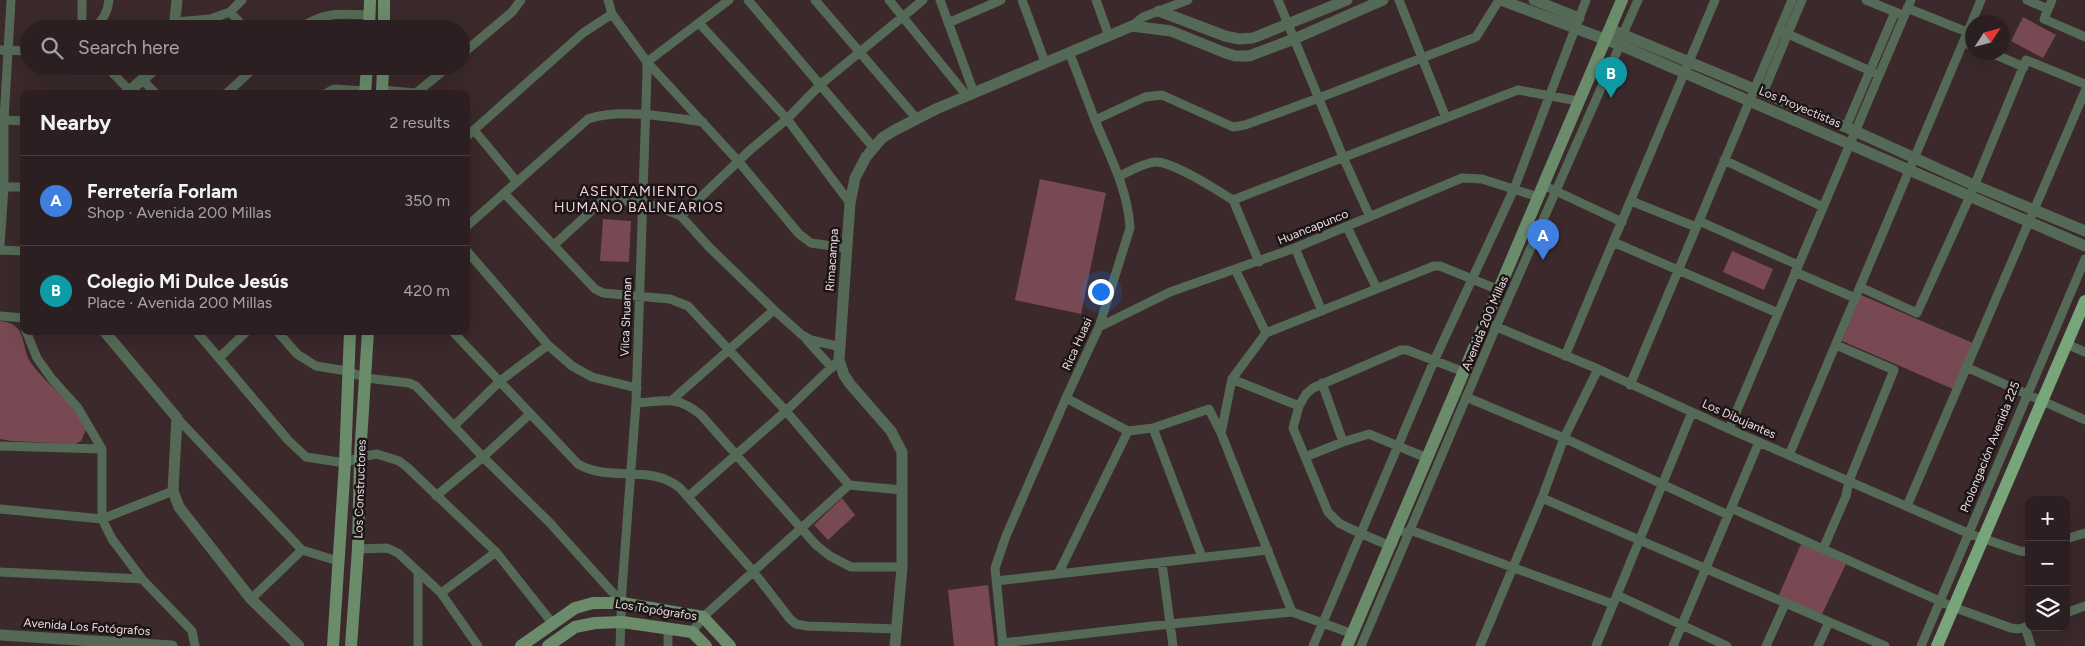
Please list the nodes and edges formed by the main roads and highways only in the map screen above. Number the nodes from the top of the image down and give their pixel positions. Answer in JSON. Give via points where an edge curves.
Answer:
{"nodes":[{"id":1,"x":370,"y":0,"type":"edge"},
{"id":2,"x":384,"y":0,"type":"edge"},
{"id":3,"x":1622,"y":0,"type":"edge"},
{"id":4,"x":369,"y":20,"type":"edge"},
{"id":5,"x":384,"y":20,"type":"edge"},
{"id":6,"x":366,"y":75,"type":"edge"},
{"id":7,"x":383,"y":75,"type":"edge"},
{"id":8,"x":365,"y":90,"type":"edge"},
{"id":9,"x":382,"y":90,"type":"edge"},
{"id":10,"x":2085,"y":300,"type":"edge"},
{"id":11,"x":350,"y":335,"type":"edge"},
{"id":12,"x":368,"y":335,"type":"edge"},
{"id":13,"x":333,"y":646,"type":"edge"},
{"id":14,"x":351,"y":646,"type":"edge"},
{"id":15,"x":521,"y":646,"type":"edge"},
{"id":16,"x":548,"y":646,"type":"edge"},
{"id":17,"x":706,"y":646,"type":"edge"},
{"id":18,"x":730,"y":646,"type":"edge"},
{"id":19,"x":1347,"y":646,"type":"edge"},
{"id":20,"x":1937,"y":646,"type":"edge"}],
"edges":[{"from":1,"to":4,"type":"main road"},
{"from":2,"to":5,"type":"main road"},
{"from":3,"to":19,"type":"main road","name":"Avenida 200 Millas","via":[[1578,100],[1546,191],[1499,290],[1490,325],[1464,372]]},
{"from":6,"to":8,"type":"main road"},
{"from":7,"to":9,"type":"main road"},
{"from":10,"to":20,"type":"main road"},
{"from":11,"to":13,"type":"main road","name":"Los Constructores"},
{"from":12,"to":14,"type":"main road","name":"Los Constructores"},
{"from":15,"to":18,"type":"main road","name":"Los Topógrafos","via":[[575,608],[593,603],[622,603],[703,618]]},
{"from":16,"to":17,"type":"main road","name":"Los Topógrafos","via":[[575,627],[622,622],[692,632]]}]}
